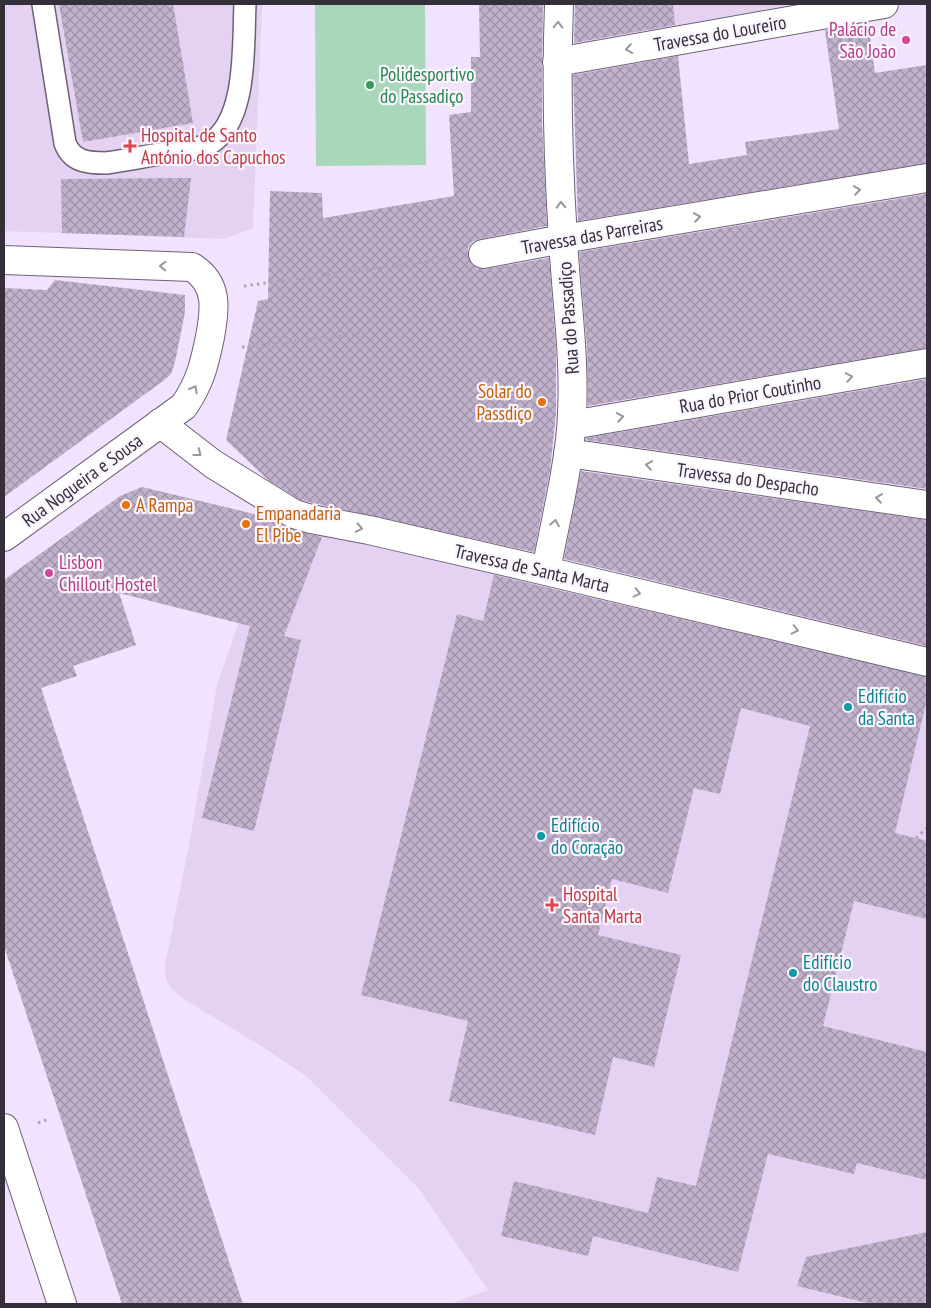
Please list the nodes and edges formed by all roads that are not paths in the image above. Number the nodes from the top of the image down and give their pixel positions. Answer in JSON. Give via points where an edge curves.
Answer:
{"nodes":[{"id":1,"x":43,"y":4,"type":"edge"},
{"id":2,"x":245,"y":4,"type":"edge"},
{"id":3,"x":559,"y":4,"type":"edge"},
{"id":4,"x":884,"y":4,"type":"edge"},
{"id":5,"x":557,"y":62,"type":"junction"},
{"id":6,"x":927,"y":178,"type":"edge"},
{"id":7,"x":563,"y":239,"type":"junction"},
{"id":8,"x":483,"y":254,"type":"road end"},
{"id":9,"x":4,"y":260,"type":"edge"},
{"id":10,"x":927,"y":363,"type":"edge"},
{"id":11,"x":160,"y":423,"type":"junction"},
{"id":12,"x":572,"y":425,"type":"junction"},
{"id":13,"x":568,"y":453,"type":"junction"},
{"id":14,"x":927,"y":505,"type":"edge"},
{"id":15,"x":4,"y":536,"type":"edge"},
{"id":16,"x":546,"y":571,"type":"junction"},
{"id":17,"x":927,"y":662,"type":"edge"},
{"id":18,"x":4,"y":1128,"type":"edge"},
{"id":19,"x":62,"y":1304,"type":"edge"}],
"edges":[{"from":1,"to":2,"type":"lane","via":[[65,143],[75,158],[92,163],[196,149],[210,143],[222,132],[232,116],[239,93]]},
{"from":5,"to":3,"type":"street","name":"Rua do Passadiço","one_way":true},
{"from":4,"to":5,"type":"street","name":"Travessa do Loureiro","one_way":true},
{"from":7,"to":5,"type":"street","name":"Rua do Passadiço","one_way":true},
{"from":7,"to":6,"type":"street","name":"Travessa das Parreiras","one_way":true},
{"from":7,"to":8,"type":"street","name":"Travessa das Parreiras"},
{"from":7,"to":12,"type":"street","name":"Rua do Passadiço","via":[[573,382]]},
{"from":11,"to":9,"type":"street","name":"Rua Nogueira e Sousa","one_way":true,"via":[[184,406],[197,386],[204,365],[214,307],[208,284],[200,272],[192,267]]},
{"from":12,"to":10,"type":"street","name":"Rua do Prior Coutinho","one_way":true},
{"from":11,"to":15,"type":"street","name":"Rua Nogueira e Sousa"},
{"from":11,"to":16,"type":"street","name":"Travessa de Santa Marta","one_way":true,"via":[[213,464],[294,514]]},
{"from":12,"to":13,"type":"street","name":"Rua do Passadiço"},
{"from":14,"to":13,"type":"street","name":"Travessa do Despacho","one_way":true},
{"from":16,"to":13,"type":"street","name":"Rua do Passadiço","one_way":true},
{"from":16,"to":17,"type":"street","name":"Travessa de Santa Marta","one_way":true},
{"from":18,"to":19,"type":"street"}]}
